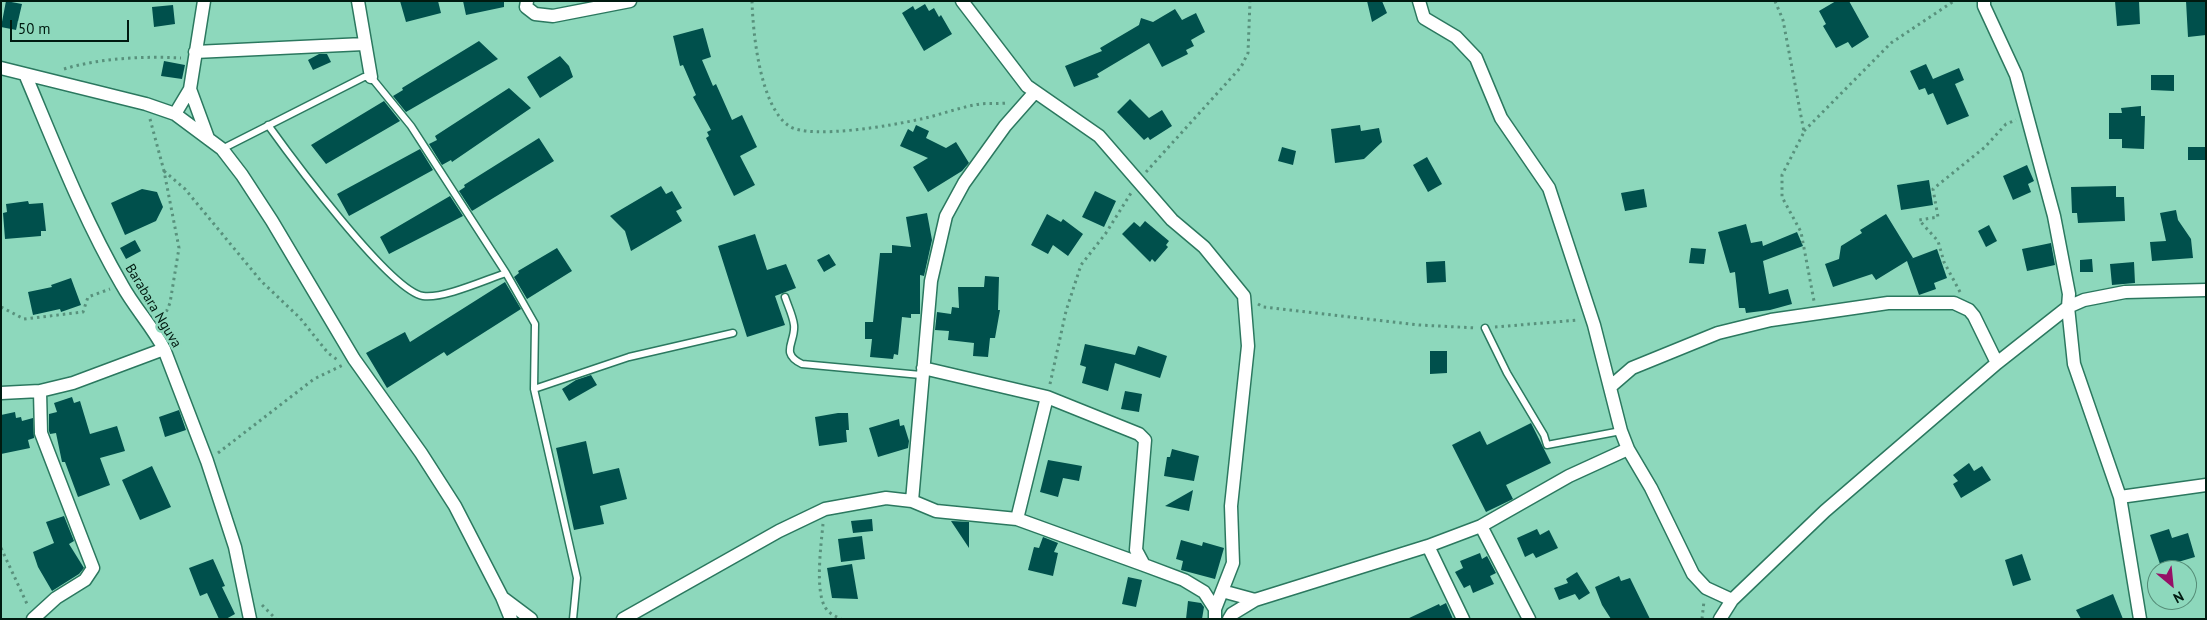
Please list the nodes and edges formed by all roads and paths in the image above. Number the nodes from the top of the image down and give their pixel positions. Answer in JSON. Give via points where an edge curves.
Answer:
{"nodes":[{"id":1,"x":204,"y":1,"type":"edge"},
{"id":2,"x":358,"y":1,"type":"edge"},
{"id":3,"x":527,"y":1,"type":"edge"},
{"id":4,"x":630,"y":1,"type":"edge"},
{"id":5,"x":752,"y":1,"type":"edge"},
{"id":6,"x":962,"y":1,"type":"edge"},
{"id":7,"x":1250,"y":1,"type":"edge"},
{"id":8,"x":1419,"y":1,"type":"edge"},
{"id":9,"x":1775,"y":1,"type":"edge"},
{"id":10,"x":1954,"y":1,"type":"edge"},
{"id":11,"x":1984,"y":1,"type":"edge"},
{"id":12,"x":364,"y":44,"type":"junction"},
{"id":13,"x":195,"y":55,"type":"junction"},
{"id":14,"x":1,"y":68,"type":"edge"},
{"id":15,"x":25,"y":74,"type":"junction"},
{"id":16,"x":38,"y":76,"type":"junction"},
{"id":17,"x":371,"y":76,"type":"junction"},
{"id":18,"x":190,"y":89,"type":"junction"},
{"id":19,"x":1035,"y":92,"type":"junction"},
{"id":20,"x":1025,"y":102,"type":"junction"},
{"id":21,"x":146,"y":104,"type":"junction"},
{"id":22,"x":175,"y":114,"type":"junction"},
{"id":23,"x":2028,"y":115,"type":"junction"},
{"id":24,"x":268,"y":125,"type":"junction"},
{"id":25,"x":1804,"y":132,"type":"junction"},
{"id":26,"x":208,"y":138,"type":"junction"},
{"id":27,"x":222,"y":149,"type":"junction"},
{"id":28,"x":164,"y":170,"type":"junction"},
{"id":29,"x":1138,"y":182,"type":"junction"},
{"id":30,"x":506,"y":273,"type":"junction"},
{"id":31,"x":123,"y":287,"type":"junction"},
{"id":32,"x":2206,"y":290,"type":"edge"},
{"id":33,"x":1244,"y":296,"type":"junction"},
{"id":34,"x":785,"y":297,"type":"dead end"},
{"id":35,"x":1,"y":307,"type":"edge"},
{"id":36,"x":2068,"y":307,"type":"junction"},
{"id":37,"x":1969,"y":310,"type":"junction"},
{"id":38,"x":1816,"y":313,"type":"junction"},
{"id":39,"x":1594,"y":325,"type":"junction"},
{"id":40,"x":1485,"y":328,"type":"junction"},
{"id":41,"x":733,"y":333,"type":"dead end"},
{"id":42,"x":156,"y":334,"type":"junction"},
{"id":43,"x":164,"y":348,"type":"junction"},
{"id":44,"x":348,"y":362,"type":"junction"},
{"id":45,"x":1997,"y":363,"type":"junction"},
{"id":46,"x":922,"y":372,"type":"junction"},
{"id":47,"x":1610,"y":386,"type":"junction"},
{"id":48,"x":534,"y":388,"type":"junction"},
{"id":49,"x":40,"y":391,"type":"junction"},
{"id":50,"x":1,"y":393,"type":"edge"},
{"id":51,"x":1048,"y":397,"type":"junction"},
{"id":52,"x":1621,"y":431,"type":"junction"},
{"id":53,"x":1628,"y":449,"type":"junction"},
{"id":54,"x":207,"y":461,"type":"junction"},
{"id":55,"x":2206,"y":485,"type":"edge"},
{"id":56,"x":2120,"y":497,"type":"junction"},
{"id":57,"x":912,"y":501,"type":"junction"},
{"id":58,"x":825,"y":509,"type":"junction"},
{"id":59,"x":1016,"y":519,"type":"junction"},
{"id":60,"x":1481,"y":526,"type":"junction"},
{"id":61,"x":1428,"y":546,"type":"junction"},
{"id":62,"x":1,"y":548,"type":"edge"},
{"id":63,"x":1144,"y":564,"type":"junction"},
{"id":64,"x":1222,"y":591,"type":"junction"},
{"id":65,"x":502,"y":597,"type":"junction"},
{"id":66,"x":1255,"y":600,"type":"junction"},
{"id":67,"x":1732,"y":600,"type":"junction"},
{"id":68,"x":1215,"y":614,"type":"edge"},
{"id":69,"x":34,"y":618,"type":"edge"},
{"id":70,"x":250,"y":619,"type":"edge"},
{"id":71,"x":511,"y":619,"type":"edge"},
{"id":72,"x":531,"y":619,"type":"edge"},
{"id":73,"x":573,"y":619,"type":"edge"},
{"id":74,"x":623,"y":619,"type":"edge"},
{"id":75,"x":842,"y":619,"type":"edge"},
{"id":76,"x":1229,"y":619,"type":"edge"},
{"id":77,"x":1463,"y":619,"type":"edge"},
{"id":78,"x":1529,"y":619,"type":"edge"},
{"id":79,"x":1720,"y":619,"type":"edge"},
{"id":80,"x":2140,"y":619,"type":"edge"}],
"edges":[{"from":1,"to":13,"type":"street"},
{"from":2,"to":12,"type":"street"},
{"from":3,"to":4,"type":"street","via":[[526,7],[535,14],[553,16]]},
{"from":5,"to":20,"type":"path","via":[[753,32],[768,96],[779,116],[790,127],[806,133],[840,132],[918,120],[980,104]]},
{"from":6,"to":19,"type":"street"},
{"from":7,"to":29,"type":"path","via":[[1248,53],[1241,67]]},
{"from":8,"to":39,"type":"street","via":[[1424,18],[1456,36],[1476,58],[1501,118],[1548,188]]},
{"from":9,"to":25,"type":"path","via":[[1783,20]]},
{"from":10,"to":25,"type":"path","via":[[1891,43]]},
{"from":11,"to":23,"type":"street","via":[[2016,75]]},
{"from":12,"to":13,"type":"street"},
{"from":12,"to":17,"type":"street"},
{"from":13,"to":16,"type":"path","via":[[81,63]]},
{"from":13,"to":18,"type":"street"},
{"from":14,"to":15,"type":"street"},
{"from":15,"to":16,"type":"street"},
{"from":15,"to":31,"type":"street","name":"Barabara Nguva","via":[[78,200]]},
{"from":16,"to":21,"type":"street"},
{"from":17,"to":24,"type":"lane"},
{"from":17,"to":30,"type":"lane","via":[[411,126]]},
{"from":18,"to":22,"type":"street"},
{"from":18,"to":26,"type":"street"},
{"from":19,"to":20,"type":"street"},
{"from":19,"to":29,"type":"street","via":[[1100,136]]},
{"from":20,"to":46,"type":"street","via":[[964,183],[946,216],[931,281]]},
{"from":21,"to":22,"type":"street"},
{"from":21,"to":28,"type":"path"},
{"from":22,"to":26,"type":"street"},
{"from":23,"to":36,"type":"street","via":[[2054,216],[2069,294]]},
{"from":23,"to":37,"type":"path","via":[[2006,124],[1985,147],[1933,189],[1938,217],[1919,220],[1938,241],[1944,262]]},
{"from":24,"to":27,"type":"lane"},
{"from":24,"to":30,"type":"lane","via":[[312,184],[381,264],[419,295],[433,297]]},
{"from":25,"to":38,"type":"path","via":[[1782,175],[1782,197],[1802,232]]},
{"from":26,"to":27,"type":"street"},
{"from":27,"to":44,"type":"street","via":[[272,221]]},
{"from":28,"to":42,"type":"path","via":[[179,248],[170,303]]},
{"from":28,"to":44,"type":"path","via":[[185,189],[261,282],[300,318],[328,353]]},
{"from":29,"to":33,"type":"street","via":[[1172,220],[1204,247]]},
{"from":29,"to":51,"type":"path","via":[[1106,233],[1080,265],[1066,311]]},
{"from":30,"to":48,"type":"lane","via":[[535,324]]},
{"from":31,"to":35,"type":"path","via":[[88,297],[83,312],[24,319]]},
{"from":31,"to":42,"type":"street","name":"Barabara Nguva"},
{"from":32,"to":36,"type":"street","via":[[2125,292],[2084,300]]},
{"from":33,"to":40,"type":"path","via":[[1263,307],[1419,325]]},
{"from":33,"to":64,"type":"street","via":[[1248,346],[1231,506],[1233,563]]},
{"from":34,"to":46,"type":"lane","via":[[794,326],[789,349],[794,360],[802,364]]},
{"from":36,"to":45,"type":"street"},
{"from":36,"to":56,"type":"street","via":[[2074,364]]},
{"from":37,"to":38,"type":"street","via":[[1954,303],[1888,303]]},
{"from":37,"to":45,"type":"street"},
{"from":38,"to":47,"type":"street","via":[[1718,333],[1632,368]]},
{"from":39,"to":40,"type":"path","via":[[1579,320]]},
{"from":39,"to":47,"type":"street"},
{"from":40,"to":52,"type":"lane","via":[[1547,445]]},
{"from":41,"to":48,"type":"lane","via":[[629,357]]},
{"from":42,"to":43,"type":"street","name":"Barabara Nguva"},
{"from":43,"to":49,"type":"street","via":[[73,383]]},
{"from":43,"to":54,"type":"street","name":"Barabara Nguva"},
{"from":44,"to":54,"type":"path","via":[[314,379]]},
{"from":44,"to":65,"type":"street","via":[[410,437],[455,506]]},
{"from":45,"to":67,"type":"street","via":[[1825,511]]},
{"from":46,"to":51,"type":"street"},
{"from":46,"to":57,"type":"street"},
{"from":47,"to":52,"type":"street"},
{"from":48,"to":73,"type":"lane","via":[[577,578]]},
{"from":49,"to":50,"type":"street"},
{"from":49,"to":69,"type":"street","via":[[41,433],[93,568],[86,580],[56,598]]},
{"from":51,"to":59,"type":"street"},
{"from":51,"to":63,"type":"street","via":[[1139,434],[1145,440],[1136,550]]},
{"from":52,"to":53,"type":"street"},
{"from":53,"to":60,"type":"street","via":[[1569,476]]},
{"from":53,"to":67,"type":"street","via":[[1693,574],[1706,588]]},
{"from":54,"to":70,"type":"street","name":"Barabara Nguva","via":[[235,547]]},
{"from":55,"to":56,"type":"street"},
{"from":56,"to":80,"type":"street"},
{"from":57,"to":58,"type":"street","via":[[886,498]]},
{"from":57,"to":59,"type":"street","via":[[936,511]]},
{"from":58,"to":74,"type":"street","via":[[779,531]]},
{"from":58,"to":75,"type":"path","via":[[818,568],[824,606]]},
{"from":59,"to":63,"type":"street"},
{"from":60,"to":61,"type":"street"},
{"from":60,"to":78,"type":"street"},
{"from":61,"to":66,"type":"street"},
{"from":61,"to":77,"type":"street"},
{"from":62,"to":69,"type":"path"},
{"from":63,"to":68,"type":"street","via":[[1204,592]]},
{"from":64,"to":66,"type":"street"},
{"from":64,"to":68,"type":"street"},
{"from":65,"to":71,"type":"street"},
{"from":65,"to":72,"type":"street"},
{"from":66,"to":76,"type":"street"},
{"from":67,"to":79,"type":"street"}]}
